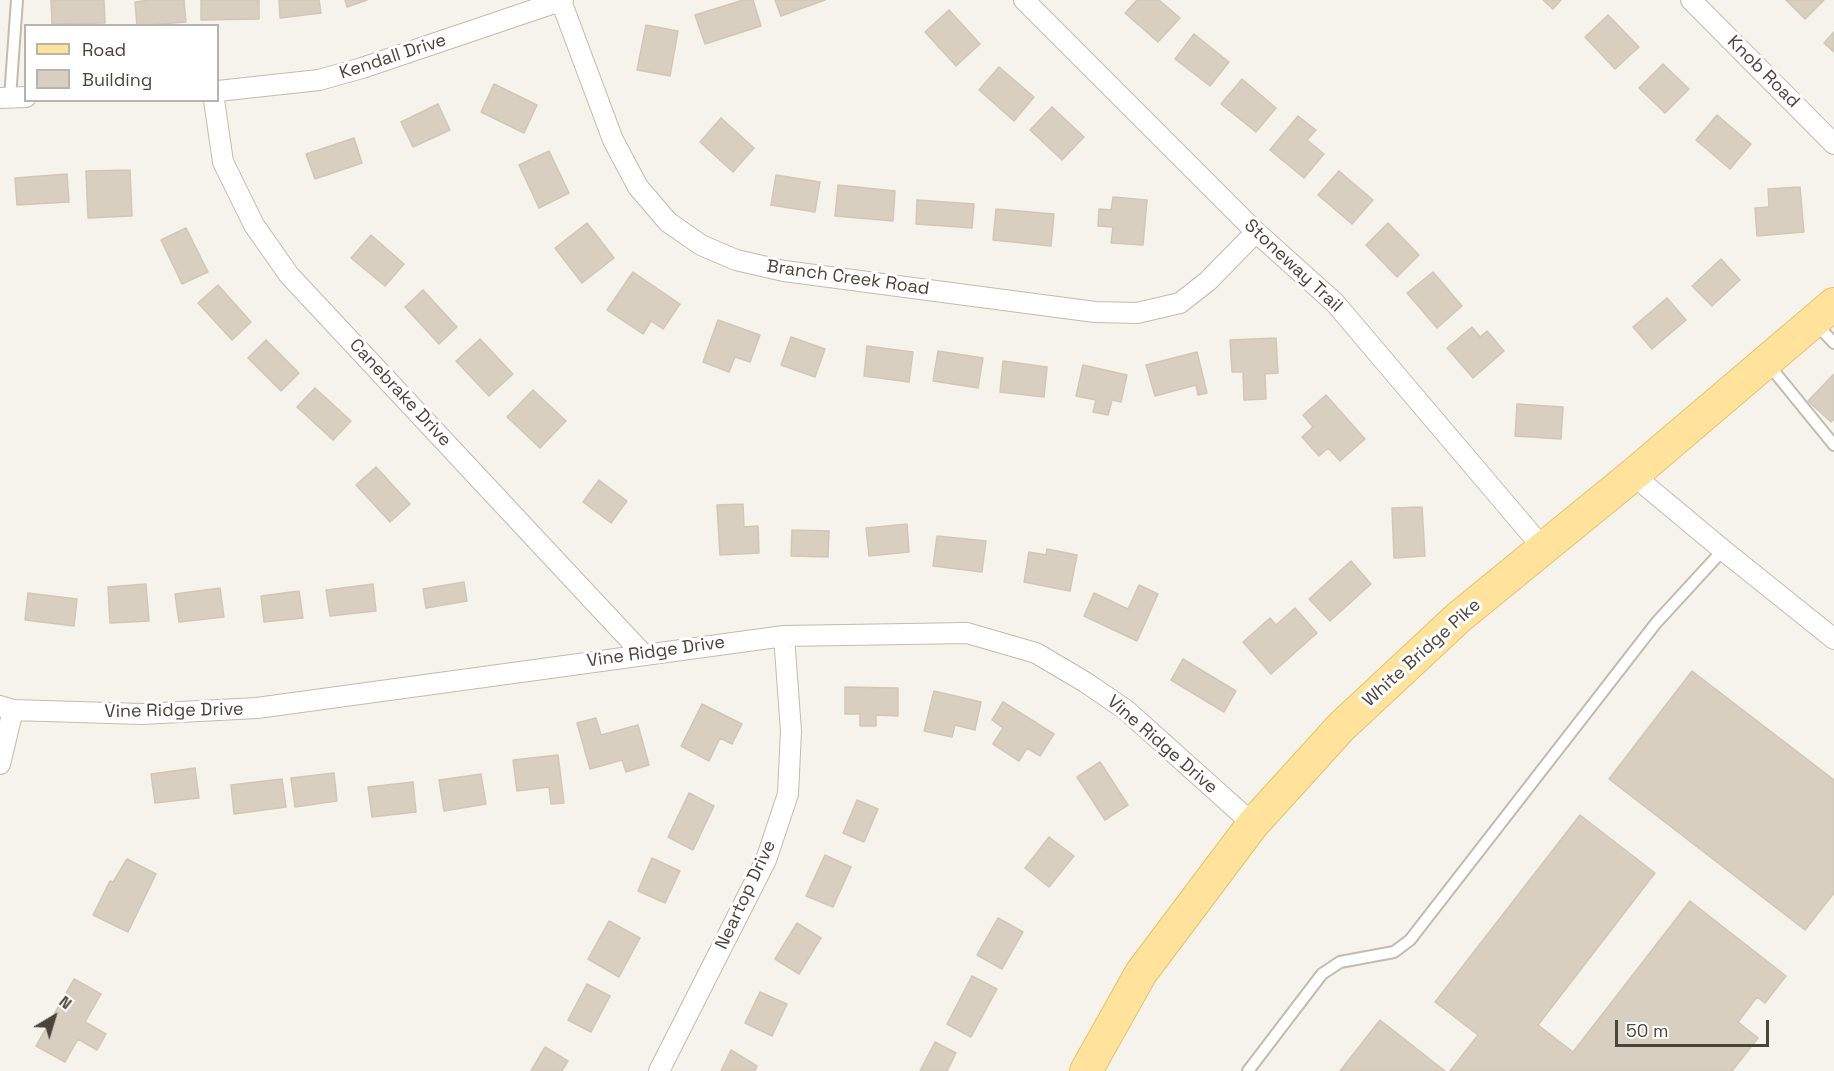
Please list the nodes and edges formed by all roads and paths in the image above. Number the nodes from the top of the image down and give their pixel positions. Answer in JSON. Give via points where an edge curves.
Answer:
{"nodes":[{"id":1,"x":17,"y":0,"type":"edge"},
{"id":2,"x":562,"y":0,"type":"edge"},
{"id":3,"x":1023,"y":0,"type":"edge"},
{"id":4,"x":1691,"y":0,"type":"edge"},
{"id":5,"x":219,"y":91,"type":"edge"},
{"id":6,"x":12,"y":98,"type":"edge"},
{"id":7,"x":214,"y":102,"type":"edge"},
{"id":8,"x":1834,"y":144,"type":"edge"},
{"id":9,"x":1256,"y":232,"type":"junction"},
{"id":10,"x":1827,"y":323,"type":"edge"},
{"id":11,"x":1766,"y":362,"type":"junction"},
{"id":12,"x":1832,"y":439,"type":"edge"},
{"id":13,"x":1633,"y":475,"type":"junction"},
{"id":14,"x":1543,"y":548,"type":"junction"},
{"id":15,"x":1723,"y":550,"type":"junction"},
{"id":16,"x":784,"y":636,"type":"junction"},
{"id":17,"x":1834,"y":639,"type":"edge"},
{"id":18,"x":643,"y":654,"type":"junction"},
{"id":19,"x":7,"y":708,"type":"edge"},
{"id":20,"x":0,"y":764,"type":"edge"},
{"id":21,"x":1253,"y":824,"type":"junction"},
{"id":22,"x":659,"y":1071,"type":"edge"},
{"id":23,"x":1086,"y":1071,"type":"edge"},
{"id":24,"x":1248,"y":1071,"type":"edge"}],
"edges":[{"from":1,"to":6,"type":"lane"},
{"from":2,"to":5,"type":"street","name":"Kendall Drive","via":[[320,80]]},
{"from":2,"to":9,"type":"street","name":"Branch Creek Road","via":[[613,140],[638,187],[668,222],[700,245],[736,260],[784,271],[1095,312],[1137,313],[1180,303],[1208,281]]},
{"from":3,"to":9,"type":"street","name":"Stoneway Trail"},
{"from":4,"to":8,"type":"street","name":"Knob Road"},
{"from":7,"to":18,"type":"street","name":"Canebrake Drive","via":[[223,162],[254,225],[289,274]]},
{"from":9,"to":14,"type":"street","name":"Stoneway Trail","via":[[1335,303]]},
{"from":10,"to":11,"type":"main road","name":"White Bridge Pike"},
{"from":11,"to":12,"type":"lane"},
{"from":11,"to":13,"type":"main road","name":"White Bridge Pike"},
{"from":13,"to":14,"type":"main road","name":"White Bridge Pike"},
{"from":13,"to":15,"type":"street"},
{"from":14,"to":21,"type":"main road","name":"White Bridge Pike","via":[[1459,617],[1341,727]]},
{"from":15,"to":17,"type":"street"},
{"from":15,"to":24,"type":"lane","via":[[1656,623],[1410,940],[1394,952],[1340,962],[1322,974]]},
{"from":16,"to":18,"type":"street","name":"Vine Ridge Drive"},
{"from":16,"to":21,"type":"street","name":"Vine Ridge Drive","via":[[967,633],[1036,653],[1126,710]]},
{"from":16,"to":22,"type":"street","name":"Neartop Drive","via":[[791,731],[788,794],[766,860]]},
{"from":18,"to":19,"type":"street","name":"Vine Ridge Drive","via":[[257,708],[142,714]]},
{"from":19,"to":20,"type":"street"},
{"from":21,"to":23,"type":"main road","name":"White Bridge Pike","via":[[1141,973]]}]}
